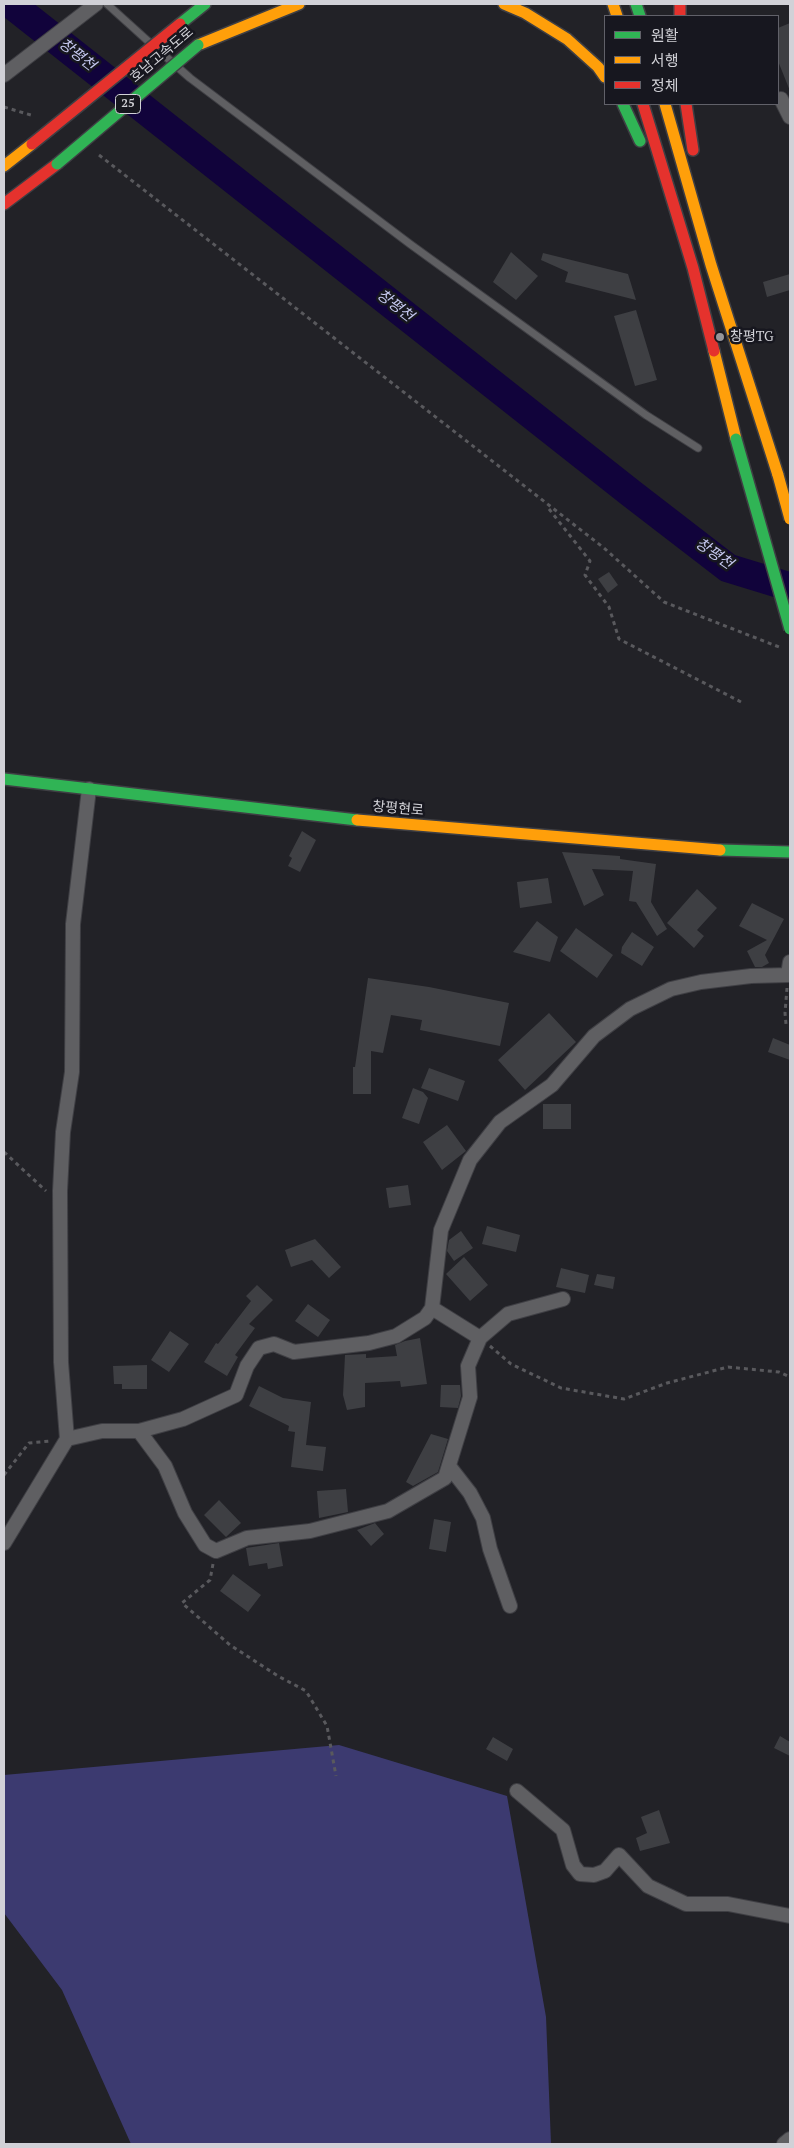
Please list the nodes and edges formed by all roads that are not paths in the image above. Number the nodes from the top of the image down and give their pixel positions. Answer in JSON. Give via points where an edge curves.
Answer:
{"nodes":[{"id":1,"x":107,"y":4,"type":"edge"},
{"id":2,"x":205,"y":4,"type":"edge"},
{"id":3,"x":299,"y":4,"type":"edge"},
{"id":4,"x":504,"y":4,"type":"edge"},
{"id":5,"x":92,"y":6,"type":"edge"},
{"id":6,"x":226,"y":21,"type":"dead end"},
{"id":7,"x":198,"y":44,"type":"junction"},
{"id":8,"x":4,"y":75,"type":"edge"},
{"id":9,"x":604,"y":76,"type":"edge"},
{"id":10,"x":781,"y":99,"type":"dead end"},
{"id":11,"x":623,"y":105,"type":"edge"},
{"id":12,"x":644,"y":105,"type":"edge"},
{"id":13,"x":665,"y":105,"type":"edge"},
{"id":14,"x":686,"y":105,"type":"edge"},
{"id":15,"x":790,"y":117,"type":"edge"},
{"id":16,"x":4,"y":166,"type":"edge"},
{"id":17,"x":4,"y":204,"type":"edge"},
{"id":18,"x":711,"y":265,"type":"junction"},
{"id":19,"x":693,"y":268,"type":"junction"},
{"id":20,"x":698,"y":448,"type":"dead end"},
{"id":21,"x":790,"y":519,"type":"edge"},
{"id":22,"x":790,"y":629,"type":"edge"},
{"id":23,"x":4,"y":779,"type":"edge"},
{"id":24,"x":89,"y":789,"type":"junction"},
{"id":25,"x":790,"y":852,"type":"edge"},
{"id":26,"x":789,"y":968,"type":"edge"},
{"id":27,"x":562,"y":1298,"type":"dead end"},
{"id":28,"x":432,"y":1308,"type":"junction"},
{"id":29,"x":480,"y":1338,"type":"junction"},
{"id":30,"x":139,"y":1432,"type":"junction"},
{"id":31,"x":67,"y":1440,"type":"junction"},
{"id":32,"x":449,"y":1466,"type":"junction"},
{"id":33,"x":4,"y":1543,"type":"edge"},
{"id":34,"x":510,"y":1606,"type":"dead end"},
{"id":35,"x":517,"y":1792,"type":"dead end"},
{"id":36,"x":790,"y":1916,"type":"edge"},
{"id":37,"x":790,"y":2139,"type":"edge"},
{"id":38,"x":784,"y":2144,"type":"edge"}],
"edges":[{"from":1,"to":20,"type":"lane","via":[[190,78],[410,244],[646,415]]},
{"from":2,"to":16,"type":"main road","name":"호남고속도로","number":"25","bridge":true},
{"from":3,"to":7,"type":"main road"},
{"from":4,"to":9,"type":"main road","via":[[567,39]]},
{"from":5,"to":8,"type":"street"},
{"from":6,"to":7,"type":"main road","name":"호남고속도로","number":"25"},
{"from":7,"to":17,"type":"main road","name":"호남고속도로","number":"25","bridge":true,"via":[[57,164]]},
{"from":10,"to":15,"type":"street"},
{"from":11,"to":19,"type":"main road"},
{"from":12,"to":19,"type":"main road"},
{"from":13,"to":18,"type":"main road"},
{"from":14,"to":18,"type":"main road"},
{"from":18,"to":21,"type":"main road","bridge":true},
{"from":19,"to":22,"type":"main road","bridge":true,"via":[[736,439]]},
{"from":23,"to":24,"type":"main road","name":"창평현로"},
{"from":24,"to":25,"type":"main road","name":"창평현로","via":[[399,825],[710,849]]},
{"from":24,"to":31,"type":"street","via":[[73,924],[72,1072],[63,1132],[60,1202],[61,1362]]},
{"from":26,"to":28,"type":"street","via":[[671,989],[630,1009],[594,1036],[552,1085],[500,1122],[470,1160],[441,1230]]},
{"from":27,"to":29,"type":"street","via":[[508,1314]]},
{"from":28,"to":29,"type":"street"},
{"from":28,"to":30,"type":"street","via":[[425,1318],[396,1336],[369,1343],[294,1352],[274,1344],[260,1348],[247,1366],[236,1395],[183,1420]]},
{"from":29,"to":32,"type":"street","via":[[468,1366],[470,1397]]},
{"from":30,"to":31,"type":"street","via":[[102,1432]]},
{"from":30,"to":32,"type":"street","via":[[165,1466],[190,1521],[206,1545],[216,1551],[247,1538],[310,1531],[388,1511],[445,1478]]},
{"from":31,"to":33,"type":"street"},
{"from":32,"to":34,"type":"street","via":[[470,1492],[483,1518]]},
{"from":35,"to":36,"type":"street","via":[[563,1830],[572,1865],[580,1874],[594,1875],[605,1871],[619,1855],[648,1886],[686,1904],[728,1904]]},
{"from":37,"to":38,"type":"street"}]}
